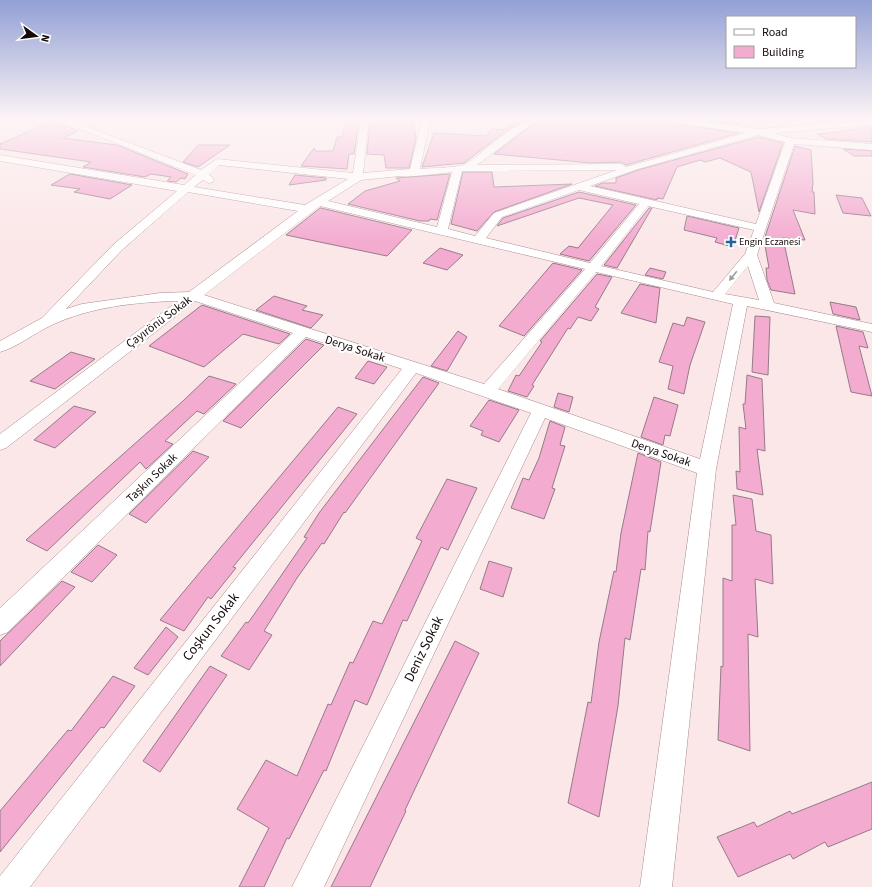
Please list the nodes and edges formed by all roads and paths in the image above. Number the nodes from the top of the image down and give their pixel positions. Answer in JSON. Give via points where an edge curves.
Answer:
{"nodes":[{"id":1,"x":18,"y":161,"type":"edge"},
{"id":2,"x":173,"y":161,"type":"edge"},
{"id":3,"x":360,"y":161,"type":"edge"},
{"id":4,"x":416,"y":161,"type":"edge"},
{"id":5,"x":472,"y":161,"type":"edge"},
{"id":6,"x":655,"y":161,"type":"edge"},
{"id":7,"x":783,"y":161,"type":"edge"},
{"id":8,"x":21,"y":162,"type":"junction"},
{"id":9,"x":635,"y":167,"type":"junction"},
{"id":10,"x":7,"y":168,"type":"dead end"},
{"id":11,"x":462,"y":168,"type":"junction"},
{"id":12,"x":414,"y":172,"type":"junction"},
{"id":13,"x":202,"y":174,"type":"junction"},
{"id":14,"x":358,"y":177,"type":"junction"},
{"id":15,"x":370,"y":186,"type":"dead end"},
{"id":16,"x":579,"y":187,"type":"junction"},
{"id":17,"x":184,"y":189,"type":"junction"},
{"id":18,"x":356,"y":190,"type":"dead end"},
{"id":19,"x":230,"y":196,"type":"junction"},
{"id":20,"x":645,"y":203,"type":"junction"},
{"id":21,"x":313,"y":205,"type":"junction"},
{"id":22,"x":759,"y":228,"type":"junction"},
{"id":23,"x":442,"y":231,"type":"junction"},
{"id":24,"x":478,"y":240,"type":"junction"},
{"id":25,"x":751,"y":255,"type":"junction"},
{"id":26,"x":593,"y":268,"type":"junction"},
{"id":27,"x":194,"y":296,"type":"junction"},
{"id":28,"x":716,"y":297,"type":"junction"},
{"id":29,"x":741,"y":301,"type":"junction"},
{"id":30,"x":768,"y":306,"type":"junction"},
{"id":31,"x":46,"y":322,"type":"junction"},
{"id":32,"x":872,"y":328,"type":"edge"},
{"id":33,"x":303,"y":332,"type":"junction"},
{"id":34,"x":0,"y":347,"type":"edge"},
{"id":35,"x":412,"y":367,"type":"junction"},
{"id":36,"x":487,"y":391,"type":"junction"},
{"id":37,"x":540,"y":411,"type":"junction"},
{"id":38,"x":0,"y":443,"type":"edge"},
{"id":39,"x":707,"y":469,"type":"junction"},
{"id":40,"x":0,"y":624,"type":"edge"},
{"id":41,"x":11,"y":887,"type":"edge"},
{"id":42,"x":308,"y":887,"type":"edge"},
{"id":43,"x":656,"y":887,"type":"edge"}],
"edges":[{"from":1,"to":8,"type":"street"},
{"from":2,"to":13,"type":"street"},
{"from":3,"to":14,"type":"street"},
{"from":4,"to":12,"type":"street"},
{"from":5,"to":11,"type":"street"},
{"from":6,"to":9,"type":"street"},
{"from":7,"to":22,"type":"street"},
{"from":8,"to":10,"type":"street"},
{"from":8,"to":17,"type":"street"},
{"from":9,"to":11,"type":"street"},
{"from":9,"to":16,"type":"street"},
{"from":11,"to":12,"type":"street"},
{"from":11,"to":23,"type":"street"},
{"from":12,"to":14,"type":"street"},
{"from":12,"to":15,"type":"street"},
{"from":13,"to":14,"type":"street","via":[[217,162]]},
{"from":13,"to":17,"type":"street"},
{"from":13,"to":19,"type":"street"},
{"from":14,"to":21,"type":"street"},
{"from":16,"to":20,"type":"street"},
{"from":16,"to":24,"type":"street","via":[[498,215]]},
{"from":17,"to":19,"type":"street"},
{"from":17,"to":31,"type":"street","via":[[118,247]]},
{"from":18,"to":21,"type":"street"},
{"from":19,"to":21,"type":"street"},
{"from":20,"to":22,"type":"street"},
{"from":20,"to":26,"type":"street"},
{"from":21,"to":23,"type":"street"},
{"from":21,"to":27,"type":"street","name":"Çayırönü Sokak"},
{"from":22,"to":25,"type":"street"},
{"from":23,"to":24,"type":"street"},
{"from":24,"to":26,"type":"street"},
{"from":25,"to":28,"type":"street","one_way":true},
{"from":25,"to":30,"type":"street"},
{"from":26,"to":28,"type":"street"},
{"from":26,"to":36,"type":"street"},
{"from":27,"to":31,"type":"street","name":"Derya Sokak","via":[[160,297],[82,308]]},
{"from":27,"to":33,"type":"street","name":"Derya Sokak"},
{"from":27,"to":38,"type":"street","name":"Çayırönü Sokak"},
{"from":28,"to":29,"type":"street"},
{"from":29,"to":30,"type":"street"},
{"from":29,"to":39,"type":"street"},
{"from":30,"to":32,"type":"street"},
{"from":31,"to":34,"type":"street","name":"Derya Sokak"},
{"from":33,"to":35,"type":"street","name":"Derya Sokak"},
{"from":33,"to":40,"type":"street","name":"Taşkın Sokak"},
{"from":35,"to":36,"type":"street","name":"Derya Sokak"},
{"from":35,"to":41,"type":"street","name":"Coşkun Sokak"},
{"from":36,"to":37,"type":"street","name":"Derya Sokak"},
{"from":37,"to":39,"type":"street","name":"Derya Sokak"},
{"from":37,"to":42,"type":"street","name":"Deniz Sokak"},
{"from":39,"to":43,"type":"street"}]}
